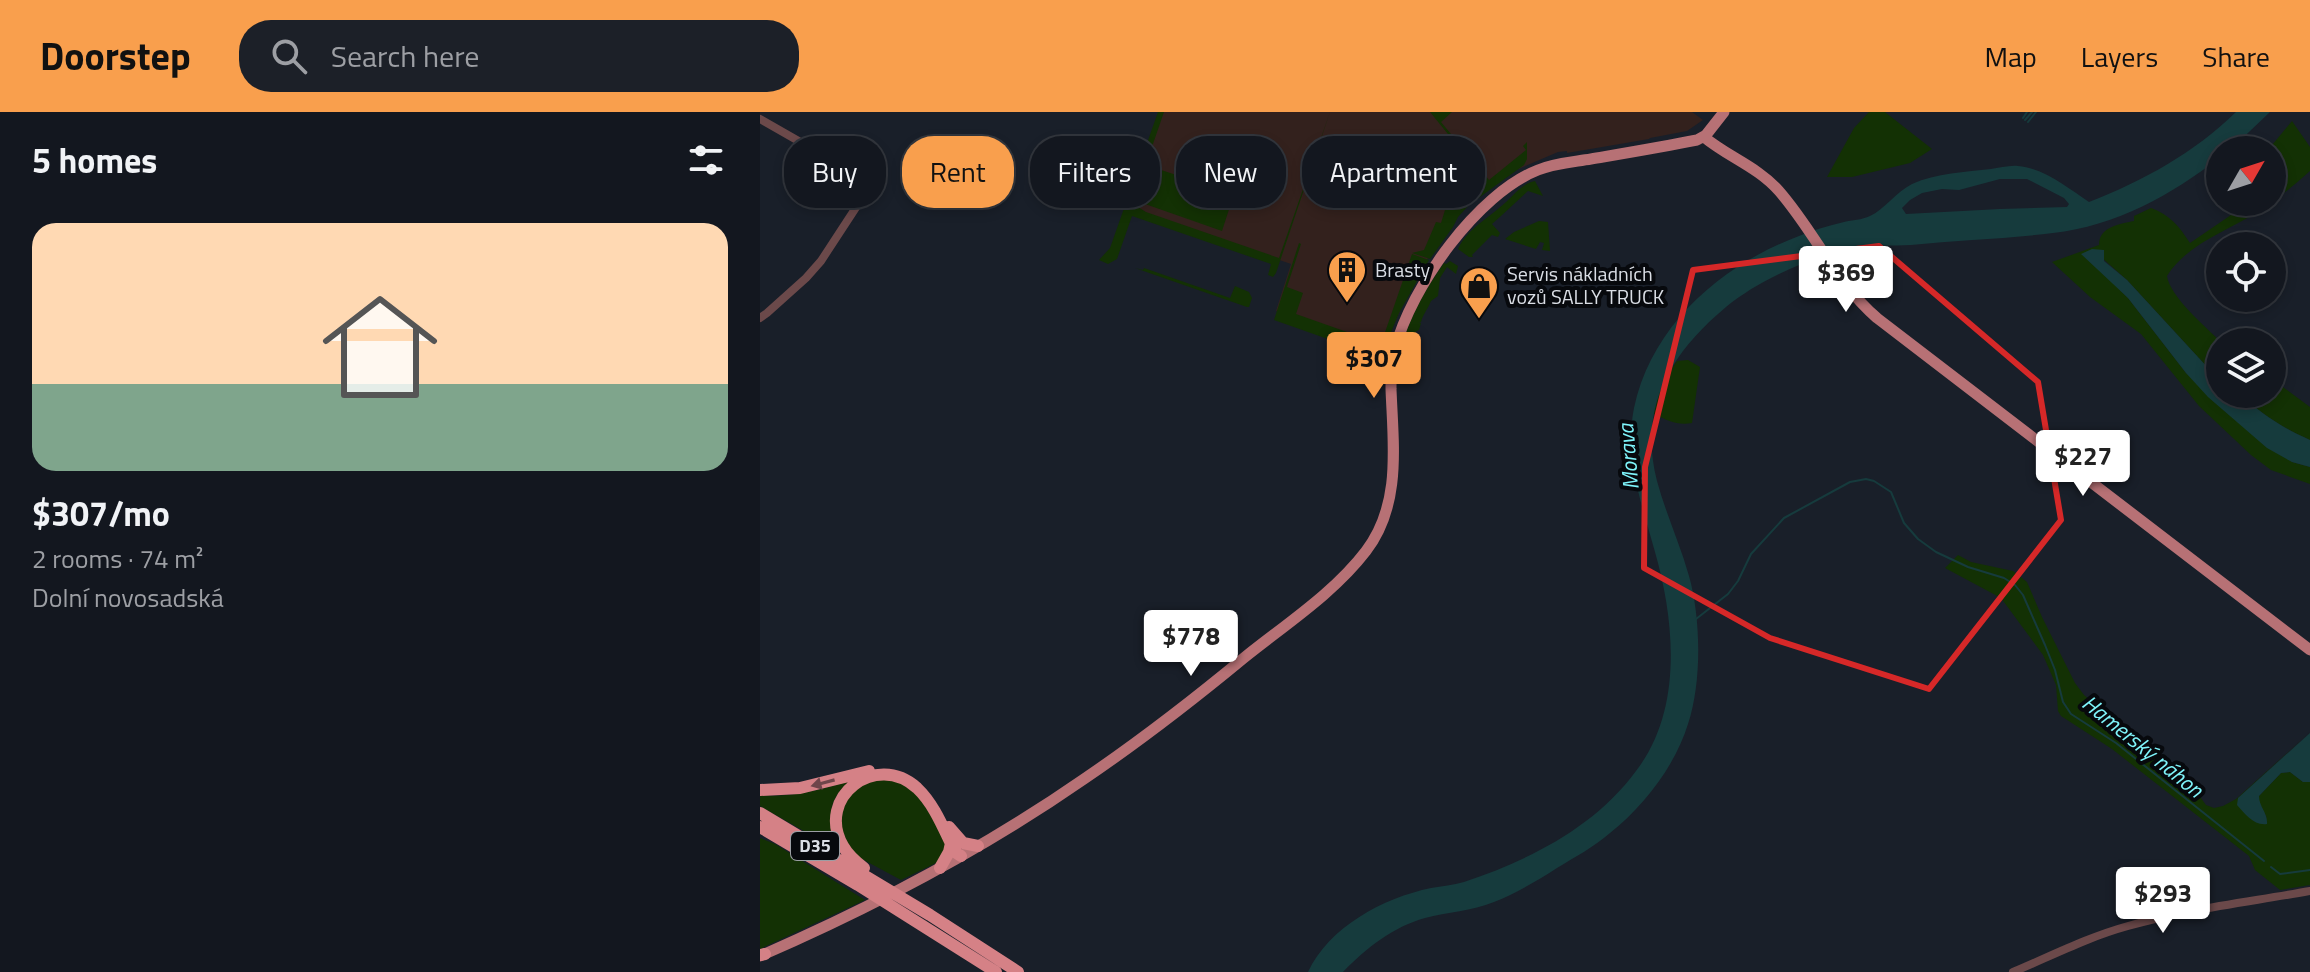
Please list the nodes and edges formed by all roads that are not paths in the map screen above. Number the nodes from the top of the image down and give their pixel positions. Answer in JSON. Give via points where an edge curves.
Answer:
{"nodes":[{"id":1,"x":1724,"y":112,"type":"edge"},
{"id":2,"x":760,"y":119,"type":"edge"},
{"id":3,"x":1704,"y":137,"type":"junction"},
{"id":4,"x":760,"y":318,"type":"edge"},
{"id":5,"x":2310,"y":650,"type":"edge"},
{"id":6,"x":760,"y":790,"type":"edge"},
{"id":7,"x":760,"y":813,"type":"edge"},
{"id":8,"x":760,"y":827,"type":"edge"},
{"id":9,"x":760,"y":835,"type":"edge"},
{"id":10,"x":953,"y":840,"type":"junction"},
{"id":11,"x":978,"y":846,"type":"junction"},
{"id":12,"x":797,"y":849,"type":"junction"},
{"id":13,"x":961,"y":856,"type":"junction"},
{"id":14,"x":940,"y":868,"type":"junction"},
{"id":15,"x":868,"y":880,"type":"junction"},
{"id":16,"x":2310,"y":891,"type":"edge"},
{"id":17,"x":925,"y":919,"type":"junction"},
{"id":18,"x":762,"y":955,"type":"edge"},
{"id":19,"x":996,"y":972,"type":"edge"},
{"id":20,"x":1018,"y":972,"type":"edge"},
{"id":21,"x":2013,"y":972,"type":"edge"}],
"edges":[{"from":1,"to":3,"type":"main road"},
{"from":2,"to":4,"type":"street","via":[[872,183],[821,261]]},
{"from":3,"to":5,"type":"main road","via":[[1782,194],[1861,304]]},
{"from":3,"to":11,"type":"main road","via":[[1546,167],[1487,204],[1433,269],[1394,349],[1391,490],[1378,532],[1359,560],[1144,737]]},
{"from":10,"to":6,"type":"highway","one_way":true,"via":[[921,786],[892,771]]},
{"from":7,"to":15,"type":"highway","number":"D35"},
{"from":8,"to":12,"type":"highway","number":"D35"},
{"from":9,"to":12,"type":"highway"},
{"from":10,"to":11,"type":"highway"},
{"from":10,"to":13,"type":"highway","via":[[961,847]]},
{"from":10,"to":14,"type":"highway"},
{"from":10,"to":15,"type":"highway","via":[[910,783],[889,775],[863,779],[841,800],[836,824],[846,851]]},
{"from":11,"to":13,"type":"main road"},
{"from":12,"to":15,"type":"highway","number":"D35"},
{"from":13,"to":14,"type":"main road"},
{"from":14,"to":18,"type":"main road"},
{"from":15,"to":17,"type":"highway","number":"D35"},
{"from":15,"to":17,"type":"highway","number":"D35"},
{"from":16,"to":21,"type":"street","via":[[2128,926]]},
{"from":17,"to":19,"type":"highway","number":"D35"},
{"from":17,"to":20,"type":"highway","number":"D35"}]}
